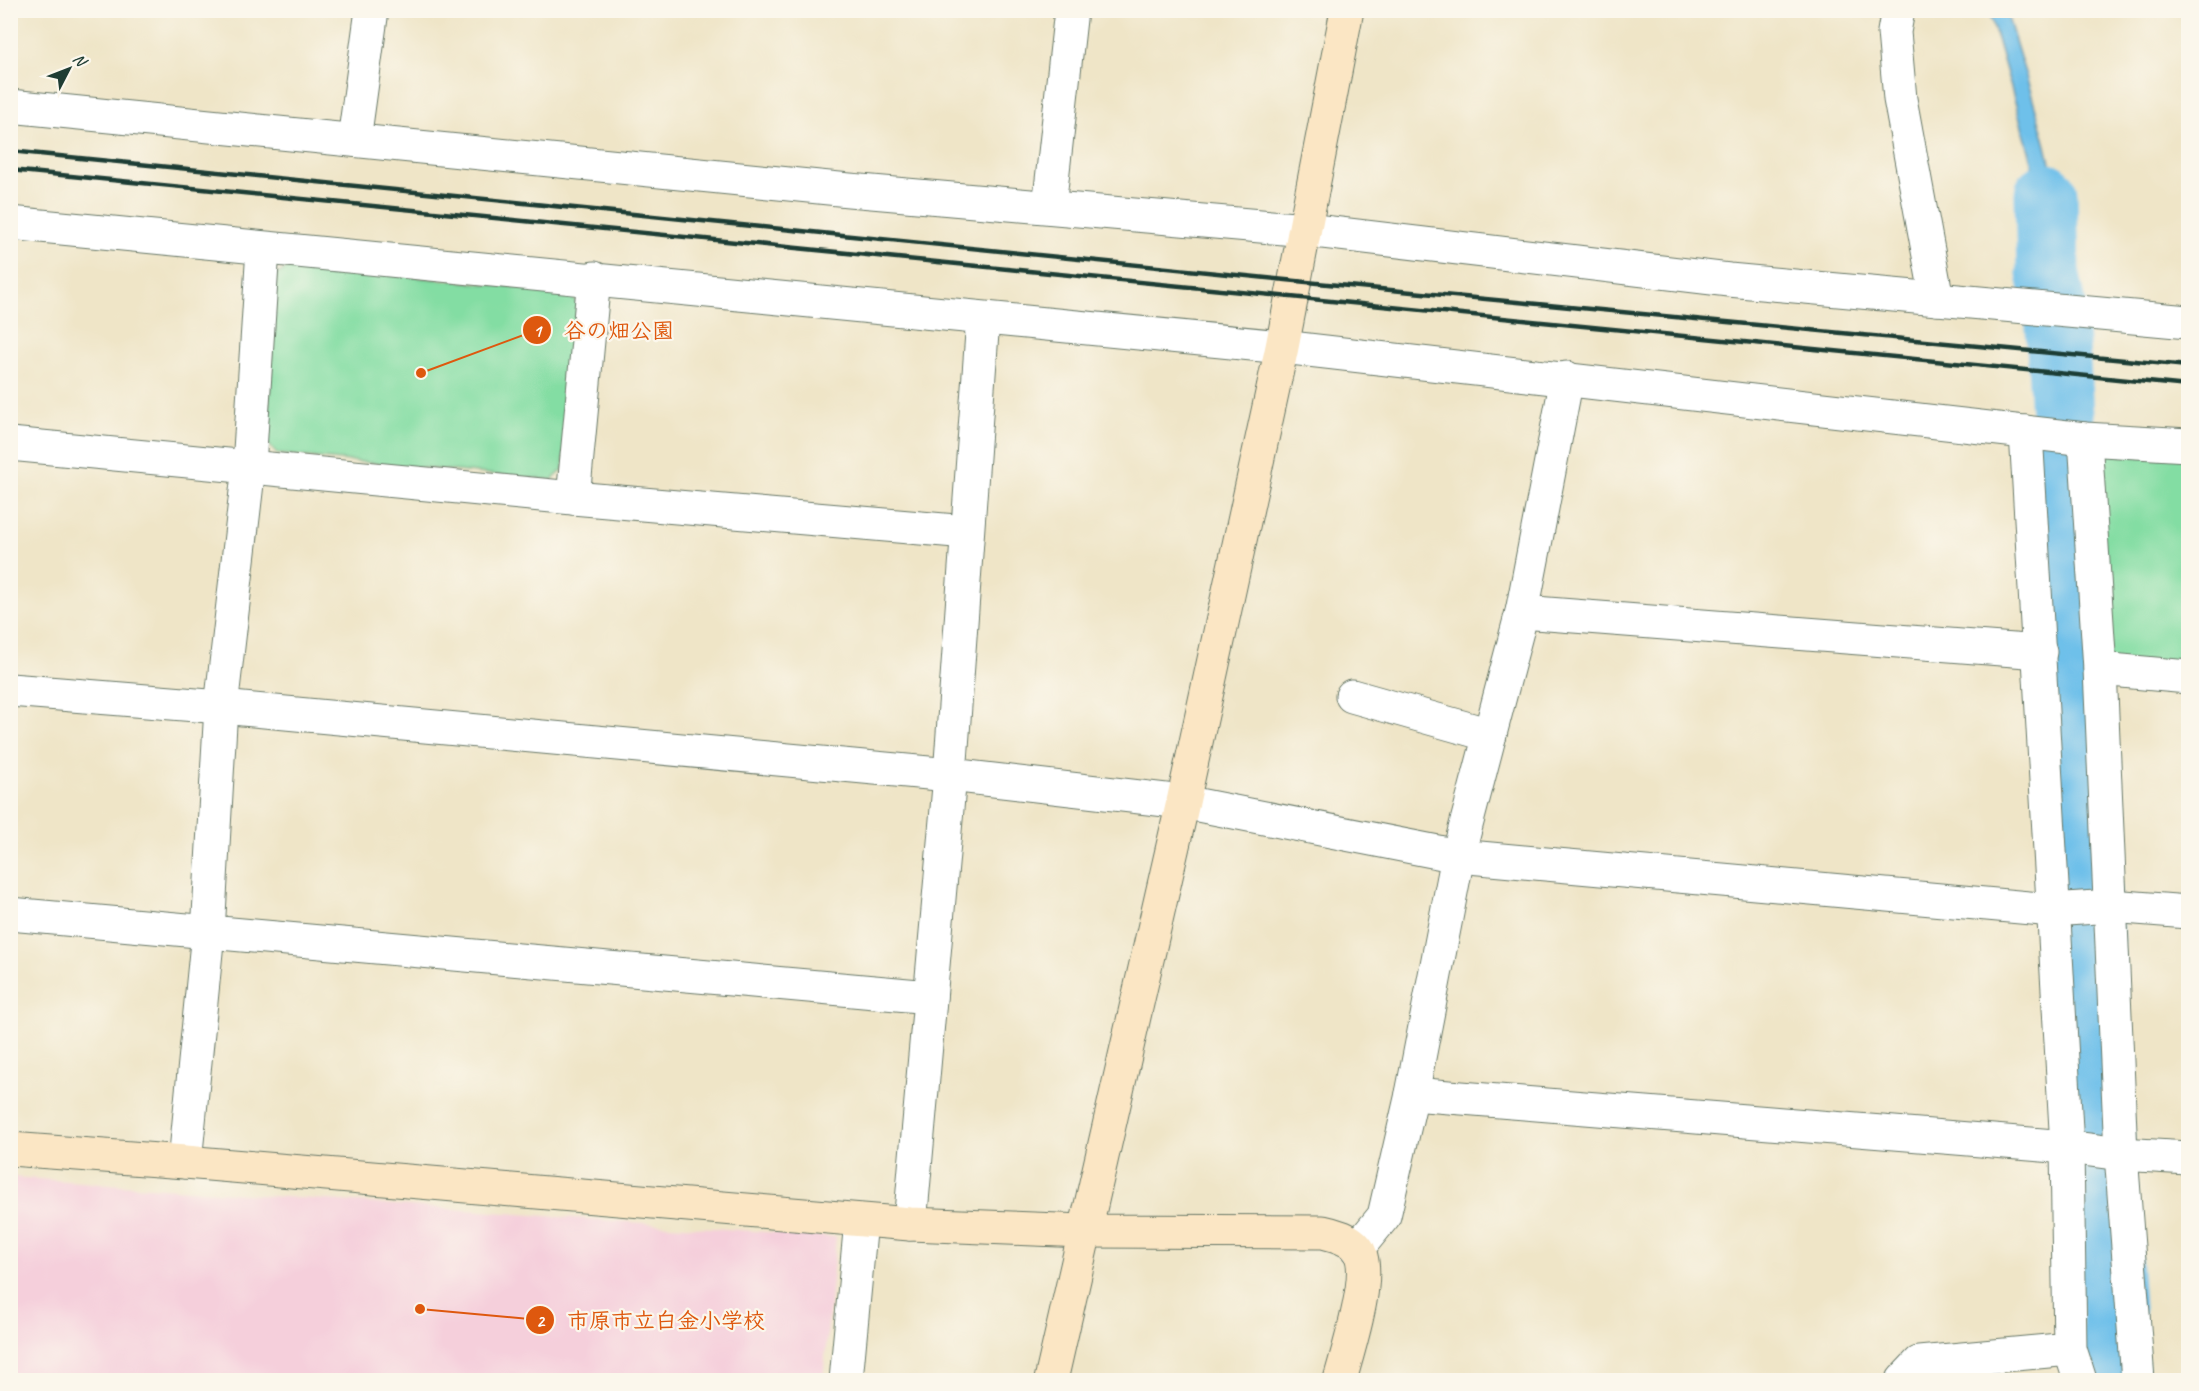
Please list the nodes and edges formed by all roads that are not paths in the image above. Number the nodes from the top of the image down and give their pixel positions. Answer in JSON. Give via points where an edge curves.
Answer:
{"nodes":[{"id":1,"x":372,"y":10,"type":"edge"},
{"id":2,"x":1071,"y":10,"type":"edge"},
{"id":3,"x":1347,"y":10,"type":"edge"},
{"id":4,"x":1898,"y":10,"type":"edge"},
{"id":5,"x":10,"y":106,"type":"edge"},
{"id":6,"x":354,"y":140,"type":"junction"},
{"id":7,"x":1049,"y":207,"type":"junction"},
{"id":8,"x":10,"y":223,"type":"edge"},
{"id":9,"x":1306,"y":230,"type":"junction"},
{"id":10,"x":264,"y":249,"type":"junction"},
{"id":11,"x":594,"y":278,"type":"junction"},
{"id":12,"x":1937,"y":299,"type":"junction"},
{"id":13,"x":983,"y":319,"type":"junction"},
{"id":14,"x":2188,"y":322,"type":"edge"},
{"id":15,"x":1282,"y":346,"type":"junction"},
{"id":16,"x":1568,"y":378,"type":"junction"},
{"id":17,"x":2026,"y":432,"type":"junction"},
{"id":18,"x":2085,"y":439,"type":"junction"},
{"id":19,"x":10,"y":444,"type":"edge"},
{"id":20,"x":2188,"y":445,"type":"edge"},
{"id":21,"x":249,"y":466,"type":"junction"},
{"id":22,"x":573,"y":498,"type":"junction"},
{"id":23,"x":967,"y":532,"type":"junction"},
{"id":24,"x":1522,"y":612,"type":"junction"},
{"id":25,"x":2040,"y":652,"type":"junction"},
{"id":26,"x":2100,"y":669,"type":"junction"},
{"id":27,"x":2188,"y":677,"type":"edge"},
{"id":28,"x":10,"y":690,"type":"edge"},
{"id":29,"x":1352,"y":696,"type":"dead end"},
{"id":30,"x":221,"y":707,"type":"junction"},
{"id":31,"x":1490,"y":735,"type":"junction"},
{"id":32,"x":950,"y":775,"type":"junction"},
{"id":33,"x":1183,"y":802,"type":"junction"},
{"id":34,"x":1458,"y":856,"type":"junction"},
{"id":35,"x":2111,"y":906,"type":"junction"},
{"id":36,"x":2052,"y":910,"type":"junction"},
{"id":37,"x":2188,"y":912,"type":"edge"},
{"id":38,"x":10,"y":914,"type":"edge"},
{"id":39,"x":208,"y":932,"type":"junction"},
{"id":40,"x":930,"y":997,"type":"junction"},
{"id":41,"x":1412,"y":1094,"type":"junction"},
{"id":42,"x":2067,"y":1147,"type":"junction"},
{"id":43,"x":10,"y":1149,"type":"edge"},
{"id":44,"x":2121,"y":1154,"type":"junction"},
{"id":45,"x":2188,"y":1158,"type":"edge"},
{"id":46,"x":185,"y":1162,"type":"junction"},
{"id":47,"x":861,"y":1221,"type":"junction"},
{"id":48,"x":910,"y":1224,"type":"junction"},
{"id":49,"x":1084,"y":1231,"type":"junction"},
{"id":50,"x":1358,"y":1249,"type":"junction"},
{"id":51,"x":2070,"y":1349,"type":"junction"},
{"id":52,"x":846,"y":1380,"type":"edge"},
{"id":53,"x":1051,"y":1380,"type":"edge"},
{"id":54,"x":1340,"y":1380,"type":"edge"},
{"id":55,"x":1903,"y":1380,"type":"edge"},
{"id":56,"x":2080,"y":1380,"type":"edge"},
{"id":57,"x":2138,"y":1380,"type":"edge"}],
"edges":[{"from":1,"to":6,"type":"street"},
{"from":2,"to":7,"type":"street"},
{"from":3,"to":9,"type":"street"},
{"from":4,"to":12,"type":"street","via":[[1894,32],[1900,99]]},
{"from":5,"to":6,"type":"street"},
{"from":6,"to":7,"type":"street"},
{"from":7,"to":9,"type":"street"},
{"from":8,"to":10,"type":"street"},
{"from":9,"to":12,"type":"street","via":[[1729,280]]},
{"from":9,"to":15,"type":"street"},
{"from":10,"to":11,"type":"street"},
{"from":10,"to":21,"type":"street"},
{"from":11,"to":13,"type":"street"},
{"from":11,"to":22,"type":"street"},
{"from":12,"to":14,"type":"street"},
{"from":13,"to":15,"type":"street"},
{"from":13,"to":23,"type":"street"},
{"from":15,"to":16,"type":"street"},
{"from":15,"to":33,"type":"street"},
{"from":16,"to":17,"type":"street"},
{"from":16,"to":24,"type":"street"},
{"from":17,"to":18,"type":"street"},
{"from":17,"to":25,"type":"street"},
{"from":18,"to":20,"type":"street"},
{"from":18,"to":26,"type":"street"},
{"from":19,"to":21,"type":"street"},
{"from":21,"to":22,"type":"street"},
{"from":21,"to":30,"type":"street"},
{"from":22,"to":23,"type":"street"},
{"from":23,"to":32,"type":"street"},
{"from":24,"to":25,"type":"street"},
{"from":24,"to":31,"type":"street"},
{"from":25,"to":36,"type":"street"},
{"from":26,"to":27,"type":"street"},
{"from":26,"to":35,"type":"street"},
{"from":28,"to":30,"type":"street"},
{"from":29,"to":31,"type":"street"},
{"from":30,"to":32,"type":"street"},
{"from":30,"to":39,"type":"street"},
{"from":31,"to":34,"type":"street"},
{"from":32,"to":33,"type":"street"},
{"from":32,"to":40,"type":"street"},
{"from":33,"to":34,"type":"street"},
{"from":33,"to":49,"type":"street"},
{"from":34,"to":36,"type":"street"},
{"from":34,"to":41,"type":"street"},
{"from":35,"to":36,"type":"street"},
{"from":35,"to":37,"type":"street"},
{"from":35,"to":44,"type":"street"},
{"from":36,"to":42,"type":"street"},
{"from":38,"to":39,"type":"street"},
{"from":39,"to":40,"type":"street"},
{"from":39,"to":46,"type":"street"},
{"from":40,"to":48,"type":"street"},
{"from":41,"to":42,"type":"street"},
{"from":41,"to":50,"type":"street","via":[[1384,1216]]},
{"from":42,"to":44,"type":"street"},
{"from":42,"to":51,"type":"street"},
{"from":43,"to":46,"type":"street"},
{"from":44,"to":45,"type":"street"},
{"from":44,"to":57,"type":"street"},
{"from":46,"to":47,"type":"street"},
{"from":47,"to":48,"type":"street"},
{"from":47,"to":52,"type":"street"},
{"from":48,"to":49,"type":"street"},
{"from":49,"to":50,"type":"street","via":[[1323,1232],[1341,1237]]},
{"from":49,"to":53,"type":"street"},
{"from":50,"to":54,"type":"street","via":[[1363,1270],[1362,1293]]},
{"from":51,"to":55,"type":"street","via":[[1919,1363]]},
{"from":51,"to":56,"type":"street"}]}
